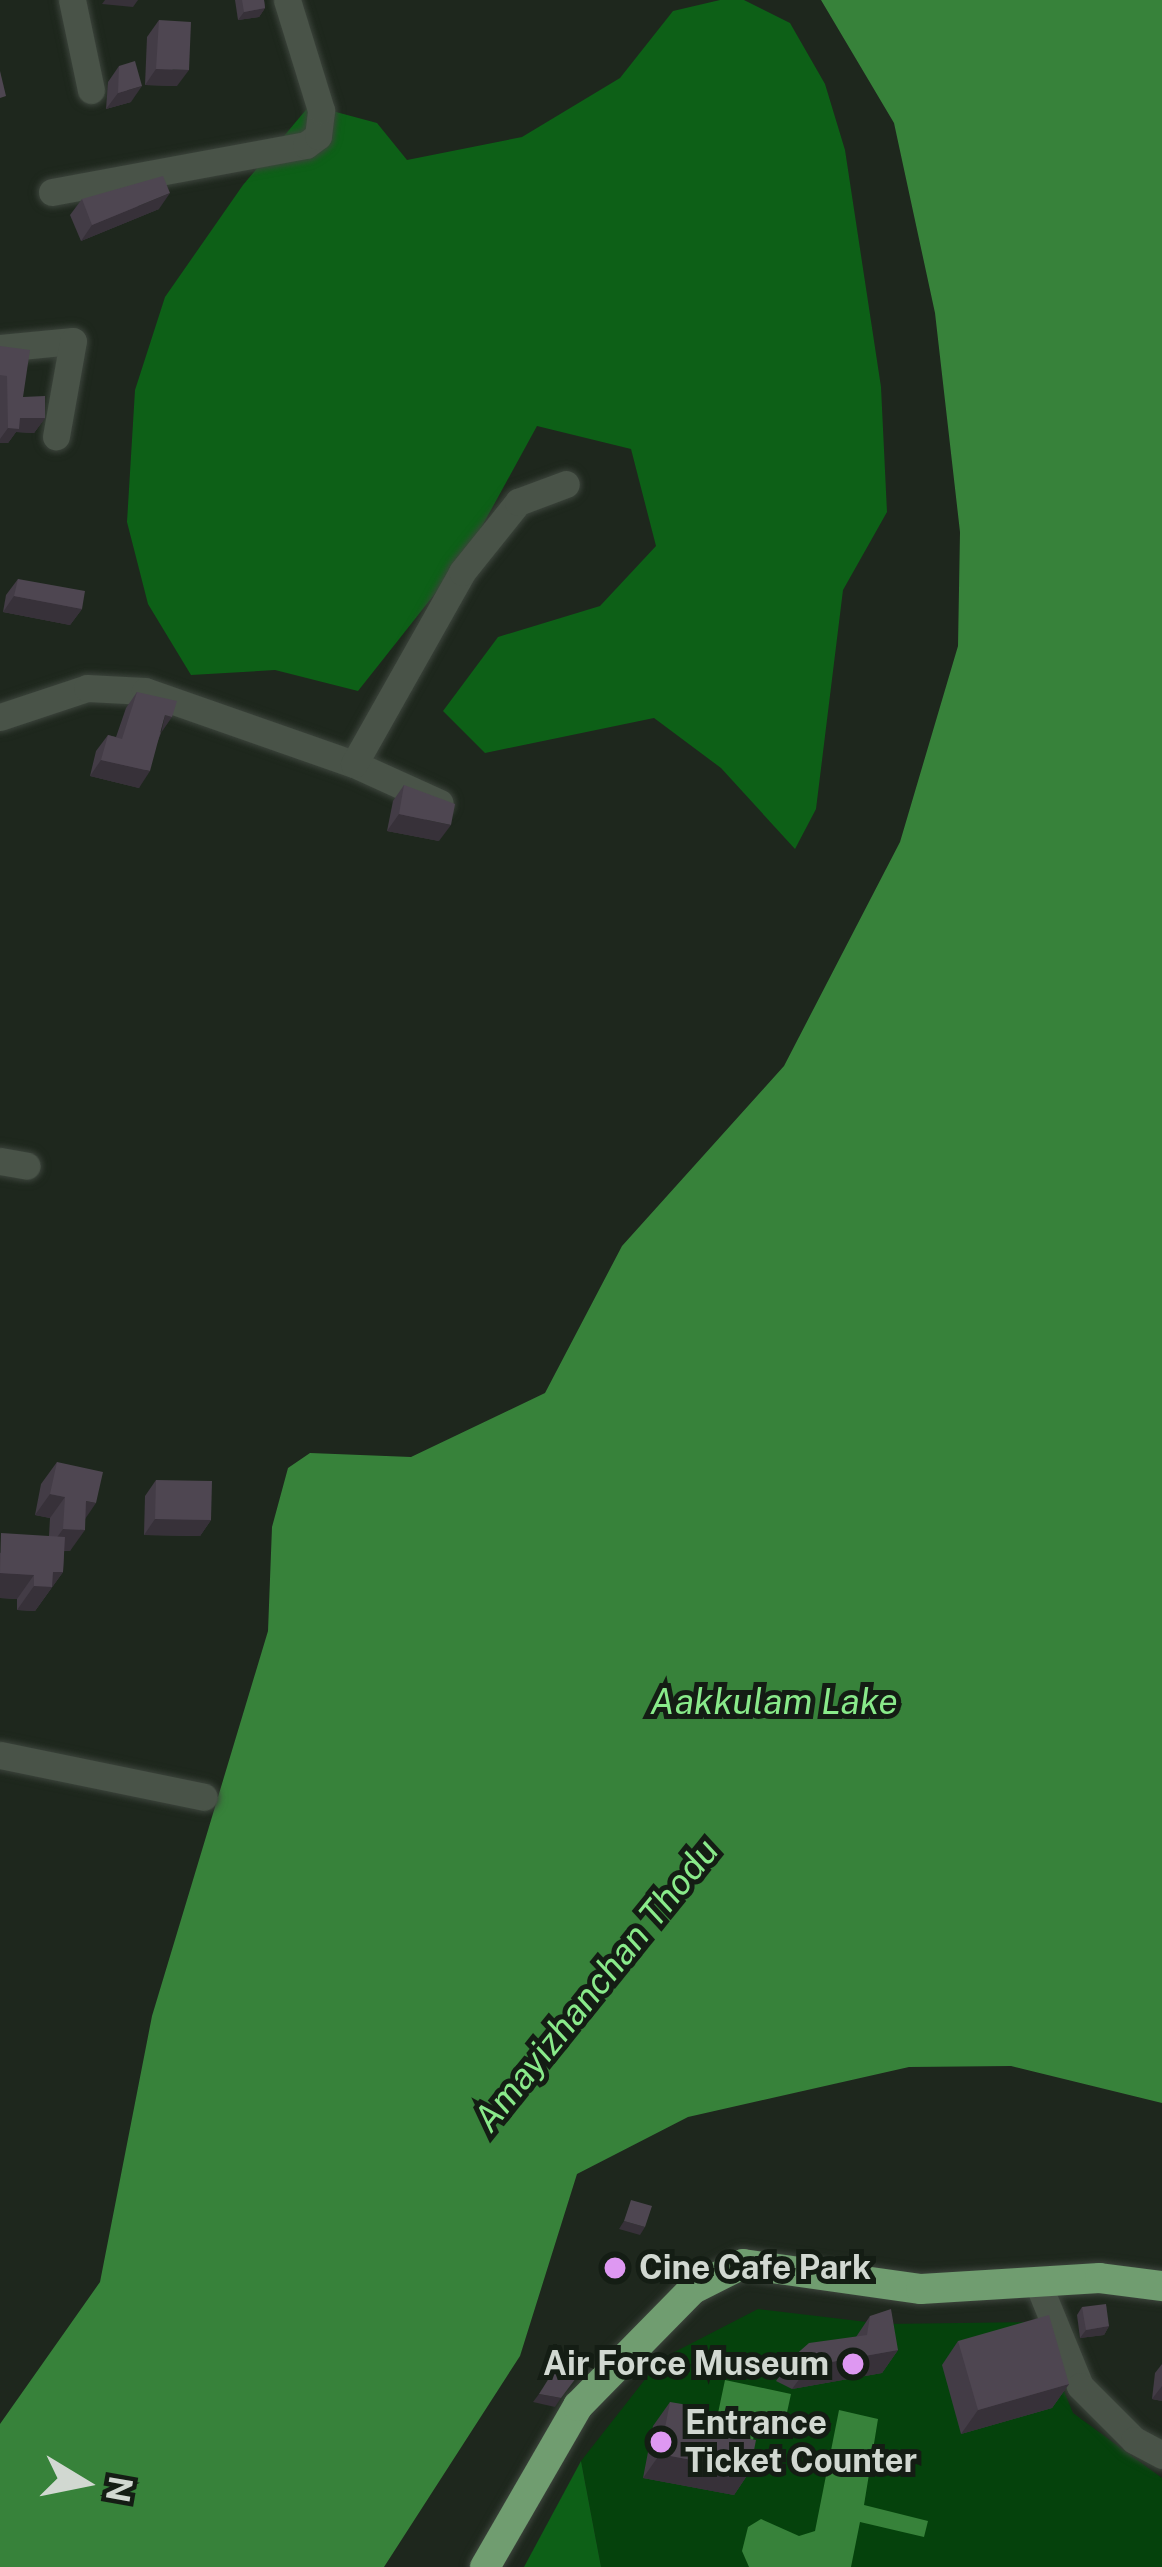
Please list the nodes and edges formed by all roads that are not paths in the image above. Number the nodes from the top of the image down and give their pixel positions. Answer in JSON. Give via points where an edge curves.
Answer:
{"nodes":[{"id":1,"x":72,"y":0,"type":"edge"},
{"id":2,"x":287,"y":0,"type":"edge"},
{"id":3,"x":91,"y":90,"type":"dead end"},
{"id":4,"x":52,"y":192,"type":"dead end"},
{"id":5,"x":0,"y":348,"type":"edge"},
{"id":6,"x":56,"y":436,"type":"dead end"},
{"id":7,"x":566,"y":484,"type":"dead end"},
{"id":8,"x":0,"y":717,"type":"edge"},
{"id":9,"x":354,"y":764,"type":"junction"},
{"id":10,"x":440,"y":803,"type":"edge"},
{"id":11,"x":0,"y":1755,"type":"edge"},
{"id":12,"x":204,"y":1797,"type":"dead end"},
{"id":13,"x":1037,"y":2281,"type":"junction"},
{"id":14,"x":1162,"y":2286,"type":"edge"},
{"id":15,"x":1162,"y":2455,"type":"edge"},
{"id":16,"x":485,"y":2567,"type":"edge"}],
"edges":[{"from":1,"to":3,"type":"street"},
{"from":2,"to":4,"type":"street","via":[[321,110],[318,136]]},
{"from":5,"to":6,"type":"street","via":[[73,341]]},
{"from":7,"to":9,"type":"street","via":[[518,502],[462,572]]},
{"from":8,"to":9,"type":"street","via":[[114,687]]},
{"from":9,"to":10,"type":"street"},
{"from":11,"to":12,"type":"street"},
{"from":13,"to":14,"type":"main road"},
{"from":13,"to":15,"type":"street","via":[[1080,2386],[1134,2440]]},
{"from":13,"to":16,"type":"main road","via":[[921,2289],[743,2264],[693,2289],[578,2406]]}]}
